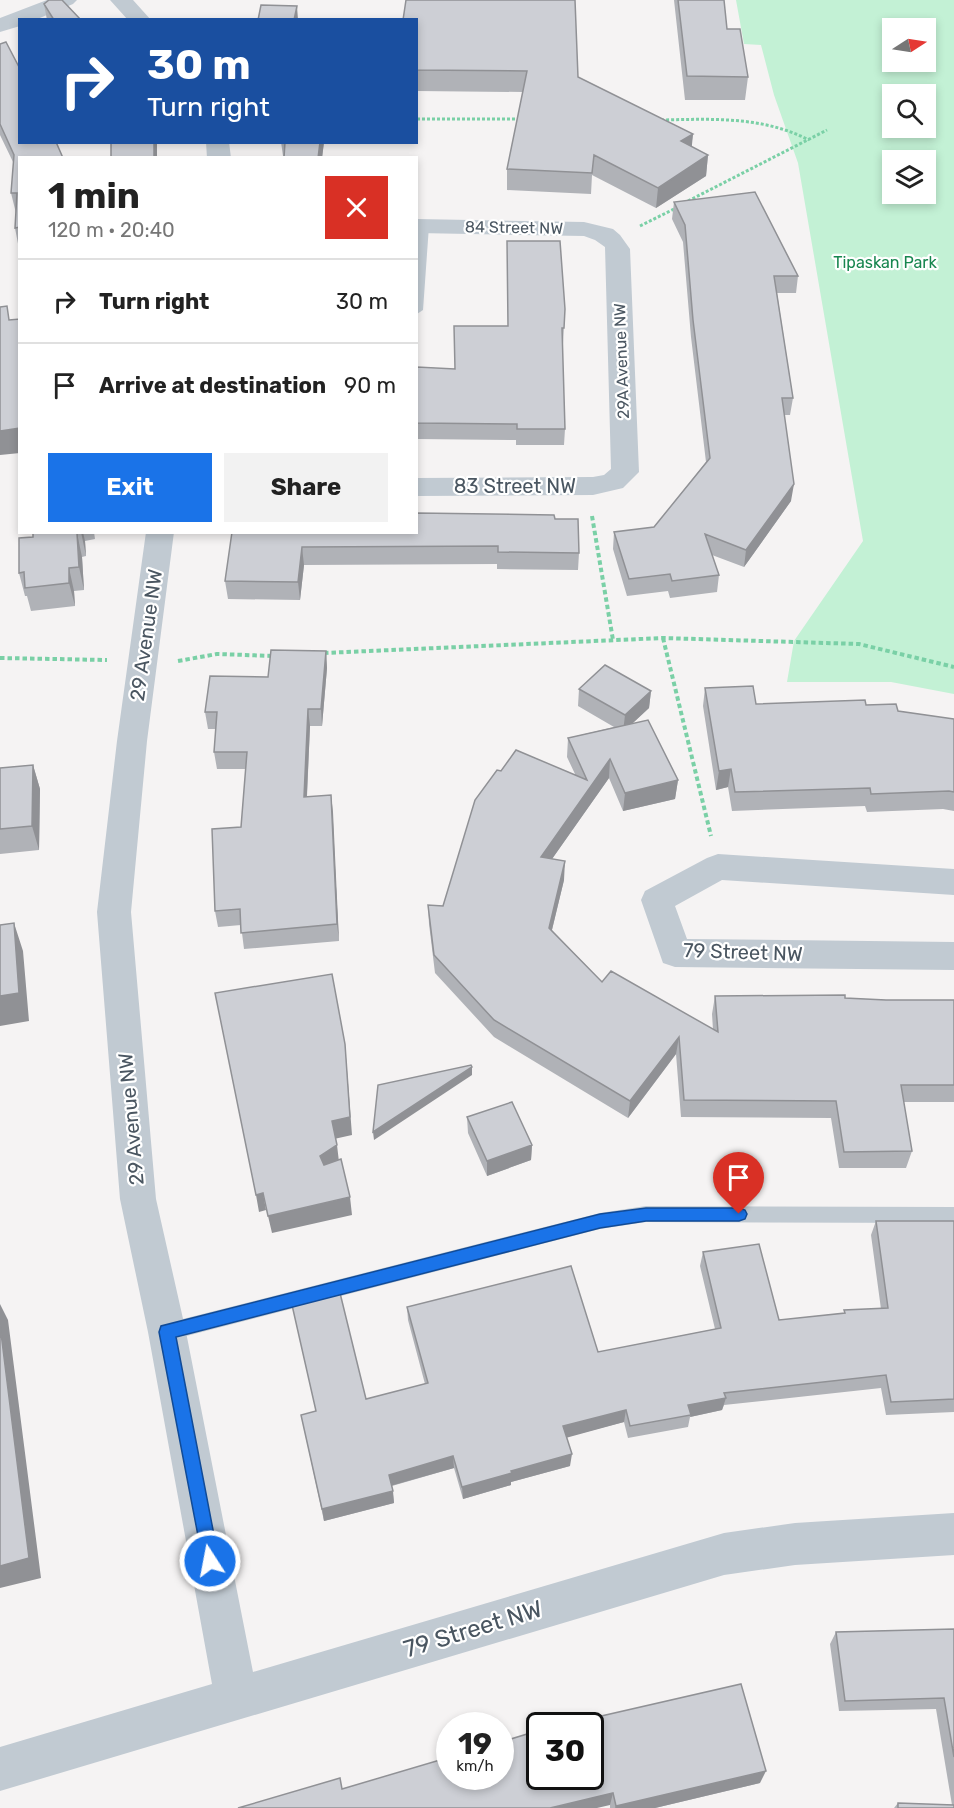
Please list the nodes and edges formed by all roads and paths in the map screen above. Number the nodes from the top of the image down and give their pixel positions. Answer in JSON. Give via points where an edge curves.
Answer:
{"nodes":[{"id":1,"x":66,"y":0,"type":"edge"},
{"id":2,"x":121,"y":0,"type":"edge"},
{"id":3,"x":20,"y":18,"type":"edge"},
{"id":4,"x":139,"y":18,"type":"edge"},
{"id":5,"x":18,"y":19,"type":"edge"},
{"id":6,"x":0,"y":26,"type":"edge"},
{"id":7,"x":418,"y":119,"type":"edge"},
{"id":8,"x":529,"y":119,"type":"edge"},
{"id":9,"x":661,"y":120,"type":"edge"},
{"id":10,"x":827,"y":130,"type":"dead end"},
{"id":11,"x":809,"y":140,"type":"junction"},
{"id":12,"x":687,"y":202,"type":"edge"},
{"id":13,"x":678,"y":207,"type":"edge"},
{"id":14,"x":420,"y":226,"type":"edge"},
{"id":15,"x":634,"y":229,"type":"dead end"},
{"id":16,"x":609,"y":237,"type":"joint"},
{"id":17,"x":418,"y":282,"type":"edge"},
{"id":18,"x":613,"y":482,"type":"joint"},
{"id":19,"x":418,"y":487,"type":"edge"},
{"id":20,"x":592,"y":516,"type":"dead end"},
{"id":21,"x":160,"y":534,"type":"edge"},
{"id":22,"x":663,"y":638,"type":"junction"},
{"id":23,"x":613,"y":640,"type":"junction"},
{"id":24,"x":320,"y":653,"type":"edge"},
{"id":25,"x":285,"y":655,"type":"edge"},
{"id":26,"x":0,"y":658,"type":"edge"},
{"id":27,"x":118,"y":660,"type":"dead end"},
{"id":28,"x":183,"y":662,"type":"dead end"},
{"id":29,"x":954,"y":668,"type":"edge"},
{"id":30,"x":712,"y":840,"type":"dead end"},
{"id":31,"x":954,"y":882,"type":"edge"},
{"id":32,"x":954,"y":956,"type":"edge"},
{"id":33,"x":954,"y":1215,"type":"edge"},
{"id":34,"x":167,"y":1332,"type":"junction"},
{"id":35,"x":954,"y":1534,"type":"edge"},
{"id":36,"x":237,"y":1699,"type":"junction"},
{"id":37,"x":0,"y":1769,"type":"edge"}],
"edges":[{"from":1,"to":3,"type":"street"},
{"from":2,"to":4,"type":"street"},
{"from":5,"to":6,"type":"street"},
{"from":7,"to":8,"type":"path"},
{"from":9,"to":11,"type":"path","via":[[754,122],[788,129]]},
{"from":10,"to":11,"type":"path"},
{"from":11,"to":12,"type":"path"},
{"from":13,"to":15,"type":"path"},
{"from":14,"to":16,"type":"street","name":"84 Street NW","via":[[584,229]]},
{"from":14,"to":17,"type":"lane"},
{"from":16,"to":18,"type":"street","name":"29A Avenue NW","via":[[618,249],[625,472]]},
{"from":18,"to":19,"type":"street","name":"83 Street NW","via":[[593,486]]},
{"from":20,"to":23,"type":"path"},
{"from":21,"to":34,"type":"street","name":"29 Avenue NW","via":[[114,912],[138,1199]]},
{"from":22,"to":23,"type":"path"},
{"from":22,"to":29,"type":"path","via":[[859,644]]},
{"from":22,"to":30,"type":"path"},
{"from":23,"to":24,"type":"path"},
{"from":25,"to":28,"type":"path","via":[[217,654]]},
{"from":26,"to":27,"type":"path"},
{"from":31,"to":32,"type":"street","name":"79 Street NW","via":[[718,867],[657,900],[675,953]]},
{"from":33,"to":34,"type":"lane","via":[[646,1214]]},
{"from":34,"to":36,"type":"street","name":"29 Avenue NW"},
{"from":35,"to":36,"type":"street","name":"79 Street NW","via":[[795,1544],[724,1554]]},
{"from":36,"to":37,"type":"street","name":"79 Street NW"}]}
